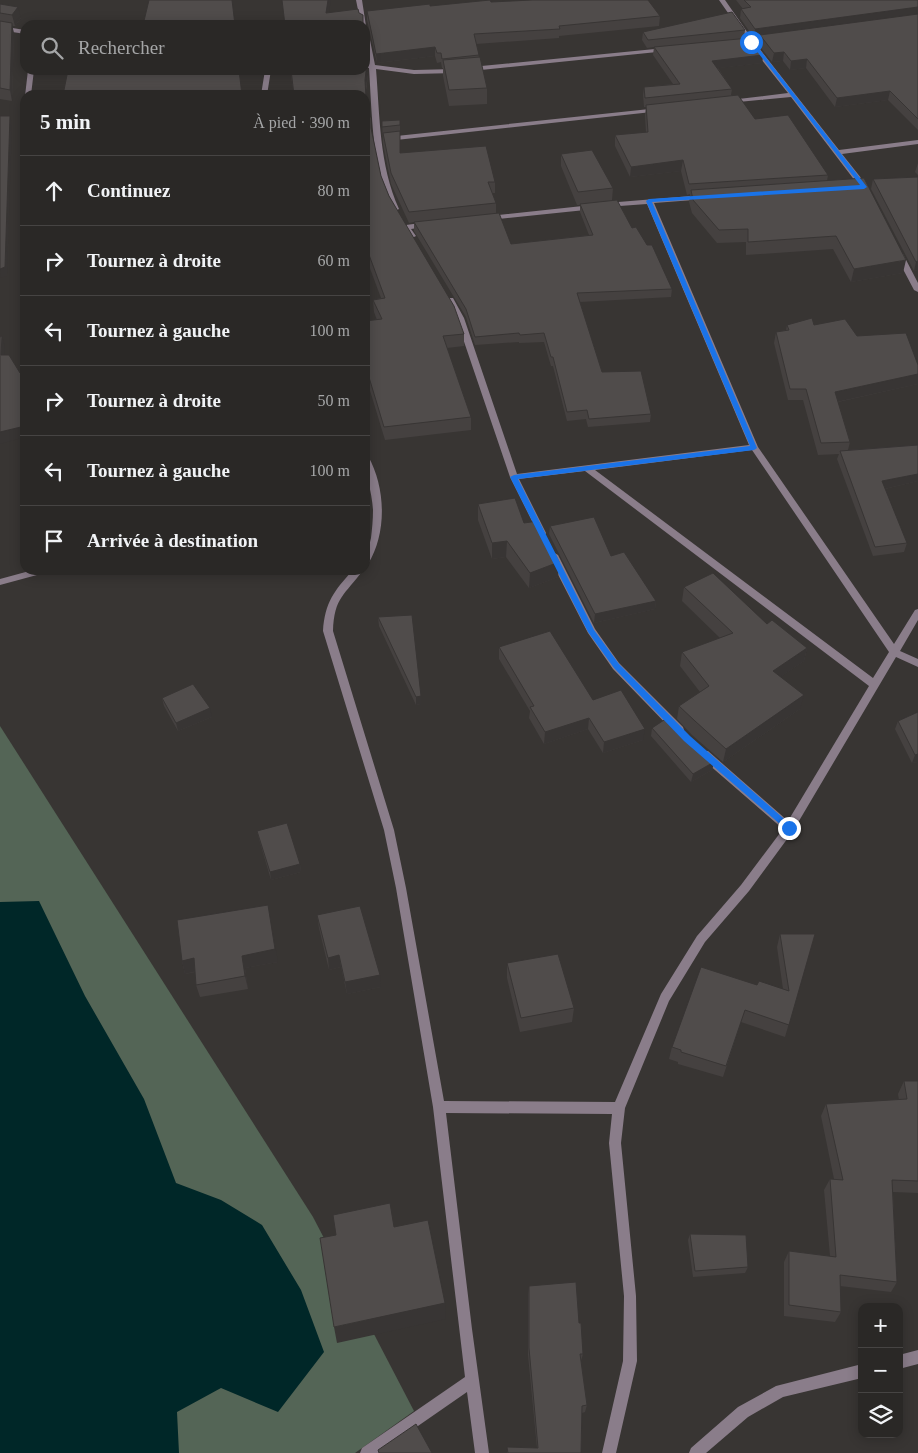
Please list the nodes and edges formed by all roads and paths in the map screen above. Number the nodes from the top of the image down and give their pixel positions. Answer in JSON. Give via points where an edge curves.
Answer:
{"nodes":[{"id":1,"x":359,"y":0,"type":"edge"},
{"id":2,"x":722,"y":0,"type":"edge"},
{"id":3,"x":363,"y":20,"type":"edge"},
{"id":4,"x":0,"y":28,"type":"edge"},
{"id":5,"x":20,"y":31,"type":"edge"},
{"id":6,"x":780,"y":38,"type":"edge"},
{"id":7,"x":751,"y":42,"type":"junction"},
{"id":8,"x":731,"y":44,"type":"edge"},
{"id":9,"x":672,"y":50,"type":"edge"},
{"id":10,"x":370,"y":65,"type":"edge"},
{"id":11,"x":370,"y":69,"type":"edge"},
{"id":12,"x":30,"y":75,"type":"edge"},
{"id":13,"x":267,"y":75,"type":"edge"},
{"id":14,"x":29,"y":90,"type":"edge"},
{"id":15,"x":265,"y":90,"type":"edge"},
{"id":16,"x":792,"y":95,"type":"junction"},
{"id":17,"x":726,"y":102,"type":"edge"},
{"id":18,"x":669,"y":109,"type":"edge"},
{"id":19,"x":376,"y":140,"type":"junction"},
{"id":20,"x":918,"y":142,"type":"edge"},
{"id":21,"x":838,"y":152,"type":"junction"},
{"id":22,"x":864,"y":187,"type":"junction"},
{"id":23,"x":855,"y":188,"type":"edge"},
{"id":24,"x":718,"y":196,"type":"edge"},
{"id":25,"x":869,"y":196,"type":"edge"},
{"id":26,"x":649,"y":201,"type":"junction"},
{"id":27,"x":484,"y":218,"type":"edge"},
{"id":28,"x":402,"y":220,"type":"junction"},
{"id":29,"x":435,"y":224,"type":"edge"},
{"id":30,"x":416,"y":243,"type":"edge"},
{"id":31,"x":896,"y":247,"type":"edge"},
{"id":32,"x":918,"y":290,"type":"edge"},
{"id":33,"x":445,"y":292,"type":"edge"},
{"id":34,"x":754,"y":448,"type":"junction"},
{"id":35,"x":587,"y":468,"type":"junction"},
{"id":36,"x":370,"y":472,"type":"edge"},
{"id":37,"x":514,"y":477,"type":"junction"},
{"id":38,"x":375,"y":487,"type":"junction"},
{"id":39,"x":370,"y":488,"type":"edge"},
{"id":40,"x":544,"y":537,"type":"edge"},
{"id":41,"x":548,"y":546,"type":"edge"},
{"id":42,"x":370,"y":550,"type":"edge"},
{"id":43,"x":26,"y":575,"type":"edge"},
{"id":44,"x":354,"y":575,"type":"edge"},
{"id":45,"x":0,"y":582,"type":"edge"},
{"id":46,"x":918,"y":612,"type":"edge"},
{"id":47,"x":894,"y":652,"type":"junction"},
{"id":48,"x":918,"y":663,"type":"edge"},
{"id":49,"x":875,"y":685,"type":"junction"},
{"id":50,"x":687,"y":739,"type":"edge"},
{"id":51,"x":694,"y":745,"type":"edge"},
{"id":52,"x":789,"y":828,"type":"junction"},
{"id":53,"x":439,"y":1107,"type":"junction"},
{"id":54,"x":618,"y":1108,"type":"junction"},
{"id":55,"x":918,"y":1357,"type":"edge"},
{"id":56,"x":903,"y":1361,"type":"edge"},
{"id":57,"x":858,"y":1373,"type":"edge"},
{"id":58,"x":472,"y":1380,"type":"junction"},
{"id":59,"x":367,"y":1453,"type":"edge"},
{"id":60,"x":482,"y":1453,"type":"edge"},
{"id":61,"x":609,"y":1453,"type":"edge"},
{"id":62,"x":696,"y":1453,"type":"edge"}],
"edges":[{"from":1,"to":3,"type":"street"},
{"from":2,"to":7,"type":"street"},
{"from":4,"to":5,"type":"street"},
{"from":6,"to":7,"type":"street"},
{"from":7,"to":8,"type":"street"},
{"from":7,"to":16,"type":"street"},
{"from":9,"to":10,"type":"street","via":[[425,74]]},
{"from":11,"to":19,"type":"street","via":[[375,91]]},
{"from":12,"to":14,"type":"street"},
{"from":13,"to":15,"type":"street"},
{"from":16,"to":17,"type":"street"},
{"from":16,"to":21,"type":"street"},
{"from":18,"to":19,"type":"street"},
{"from":19,"to":28,"type":"street","via":[[385,187]]},
{"from":20,"to":21,"type":"street"},
{"from":21,"to":22,"type":"street"},
{"from":22,"to":23,"type":"street"},
{"from":22,"to":25,"type":"street"},
{"from":24,"to":26,"type":"street"},
{"from":26,"to":27,"type":"street"},
{"from":26,"to":34,"type":"street"},
{"from":28,"to":29,"type":"street"},
{"from":28,"to":30,"type":"street"},
{"from":31,"to":32,"type":"street"},
{"from":33,"to":37,"type":"street","via":[[460,318]]},
{"from":34,"to":35,"type":"street"},
{"from":34,"to":47,"type":"street"},
{"from":35,"to":37,"type":"street"},
{"from":35,"to":49,"type":"street"},
{"from":36,"to":38,"type":"street"},
{"from":37,"to":40,"type":"street"},
{"from":38,"to":39,"type":"street"},
{"from":38,"to":42,"type":"street","via":[[377,534]]},
{"from":41,"to":50,"type":"street","via":[[591,632],[616,666]]},
{"from":43,"to":45,"type":"street"},
{"from":44,"to":53,"type":"street","via":[[336,595],[328,612],[328,632],[389,830]]},
{"from":46,"to":47,"type":"street"},
{"from":47,"to":48,"type":"street"},
{"from":47,"to":49,"type":"street"},
{"from":49,"to":52,"type":"street"},
{"from":51,"to":52,"type":"street"},
{"from":52,"to":54,"type":"street","via":[[701,939],[665,998]]},
{"from":53,"to":54,"type":"street"},
{"from":53,"to":58,"type":"street"},
{"from":54,"to":61,"type":"street","via":[[615,1142],[630,1296],[630,1361]]},
{"from":55,"to":56,"type":"street"},
{"from":57,"to":62,"type":"street","via":[[781,1391],[743,1412]]},
{"from":58,"to":59,"type":"street"},
{"from":58,"to":60,"type":"street"}]}
